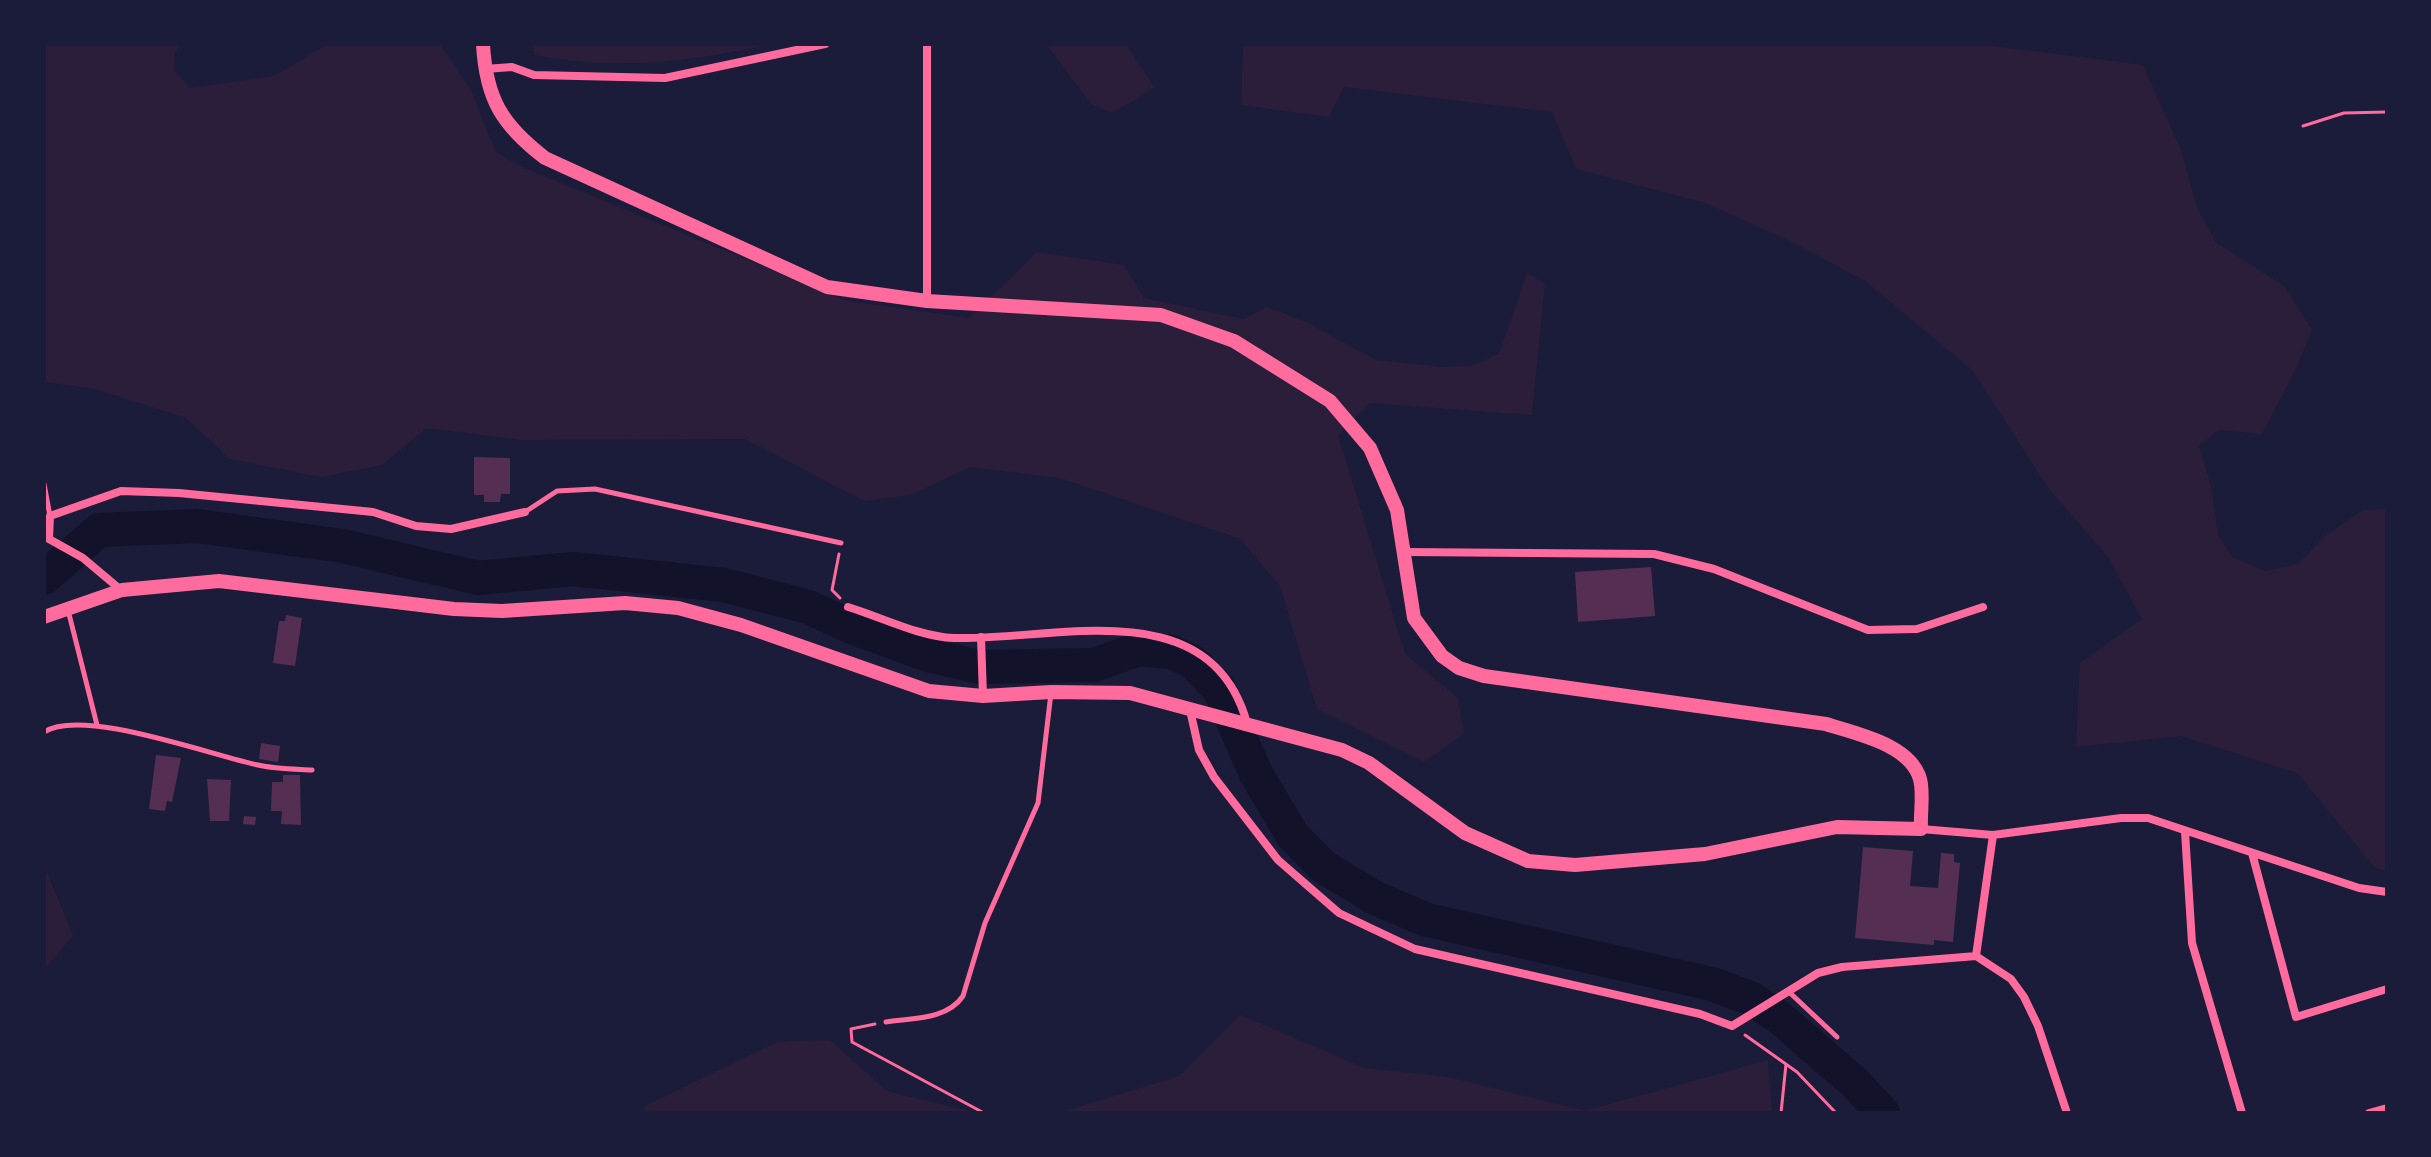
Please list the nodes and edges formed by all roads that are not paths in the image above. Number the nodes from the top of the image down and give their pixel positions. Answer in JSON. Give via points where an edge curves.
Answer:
{"nodes":[{"id":1,"x":483,"y":44,"type":"edge"},
{"id":2,"x":825,"y":44,"type":"edge"},
{"id":3,"x":927,"y":44,"type":"edge"},
{"id":4,"x":484,"y":69,"type":"junction"},
{"id":5,"x":927,"y":301,"type":"junction"},
{"id":6,"x":44,"y":484,"type":"edge"},
{"id":7,"x":525,"y":512,"type":"joint"},
{"id":8,"x":50,"y":516,"type":"junction"},
{"id":9,"x":50,"y":541,"type":"edge"},
{"id":10,"x":841,"y":543,"type":"dead end"},
{"id":11,"x":1404,"y":552,"type":"junction"},
{"id":12,"x":122,"y":590,"type":"junction"},
{"id":13,"x":67,"y":607,"type":"junction"},
{"id":14,"x":848,"y":607,"type":"dead end"},
{"id":15,"x":1983,"y":607,"type":"dead end"},
{"id":16,"x":44,"y":617,"type":"edge"},
{"id":17,"x":981,"y":640,"type":"junction"},
{"id":18,"x":983,"y":689,"type":"junction"},
{"id":19,"x":1051,"y":692,"type":"junction"},
{"id":20,"x":1184,"y":708,"type":"junction"},
{"id":21,"x":1247,"y":723,"type":"junction"},
{"id":22,"x":97,"y":725,"type":"junction"},
{"id":23,"x":44,"y":732,"type":"edge"},
{"id":24,"x":312,"y":770,"type":"dead end"},
{"id":25,"x":1921,"y":829,"type":"junction"},
{"id":26,"x":2185,"y":832,"type":"junction"},
{"id":27,"x":1993,"y":835,"type":"junction"},
{"id":28,"x":2252,"y":853,"type":"junction"},
{"id":29,"x":2387,"y":892,"type":"edge"},
{"id":30,"x":1976,"y":956,"type":"junction"},
{"id":31,"x":2387,"y":989,"type":"edge"},
{"id":32,"x":1787,"y":990,"type":"junction"},
{"id":33,"x":886,"y":1022,"type":"road end"},
{"id":34,"x":1837,"y":1037,"type":"dead end"},
{"id":35,"x":2387,"y":1108,"type":"edge"},
{"id":36,"x":2067,"y":1113,"type":"edge"},
{"id":37,"x":2242,"y":1113,"type":"edge"},
{"id":38,"x":2369,"y":1113,"type":"edge"}],
"edges":[{"from":1,"to":4,"type":"street"},
{"from":2,"to":4,"type":"street","via":[[665,78]]},
{"from":3,"to":5,"type":"street"},
{"from":4,"to":5,"type":"street","via":[[494,104],[514,135],[545,158],[827,287]]},
{"from":5,"to":11,"type":"street","via":[[1161,315],[1234,341],[1330,401],[1370,448],[1397,510]]},
{"from":6,"to":8,"type":"lane"},
{"from":7,"to":8,"type":"street","via":[[451,529],[416,526],[373,512],[121,491]]},
{"from":7,"to":10,"type":"lane","via":[[557,491],[595,489]]},
{"from":8,"to":9,"type":"street"},
{"from":9,"to":12,"type":"street","via":[[83,558]]},
{"from":11,"to":15,"type":"street","via":[[1654,554],[1714,569],[1868,630],[1917,629]]},
{"from":11,"to":25,"type":"street","via":[[1414,618],[1429,642],[1459,668],[1484,676],[1826,724],[1908,758],[1920,779]]},
{"from":12,"to":13,"type":"street"},
{"from":12,"to":18,"type":"street","via":[[219,581],[454,609],[614,603],[678,608],[929,691]]},
{"from":13,"to":16,"type":"street"},
{"from":13,"to":22,"type":"lane"},
{"from":14,"to":17,"type":"street","via":[[935,635]]},
{"from":17,"to":18,"type":"street"},
{"from":17,"to":21,"type":"street","via":[[1145,631],[1178,640],[1228,681]]},
{"from":18,"to":19,"type":"street"},
{"from":19,"to":20,"type":"street","via":[[1130,693]]},
{"from":19,"to":33,"type":"lane","via":[[1038,803],[985,923],[963,996],[940,1014]]},
{"from":20,"to":21,"type":"street"},
{"from":20,"to":32,"type":"street","via":[[1214,777],[1278,860],[1339,913],[1415,949],[1700,1014],[1732,1026]]},
{"from":21,"to":25,"type":"street","via":[[1369,763],[1465,833],[1528,861],[1575,865],[1705,854],[1837,827]]},
{"from":22,"to":23,"type":"lane","via":[[69,722]]},
{"from":22,"to":24,"type":"lane","via":[[261,766]]},
{"from":25,"to":27,"type":"street"},
{"from":26,"to":27,"type":"street","via":[[2148,818],[2121,818]]},
{"from":26,"to":28,"type":"street"},
{"from":26,"to":37,"type":"street","via":[[2192,943]]},
{"from":27,"to":30,"type":"street"},
{"from":28,"to":29,"type":"street"},
{"from":28,"to":31,"type":"street","via":[[2296,1017]]},
{"from":30,"to":32,"type":"street","via":[[1842,967]]},
{"from":30,"to":36,"type":"street","via":[[2011,979],[2024,997]]},
{"from":32,"to":34,"type":"lane"},
{"from":35,"to":38,"type":"street"}]}
